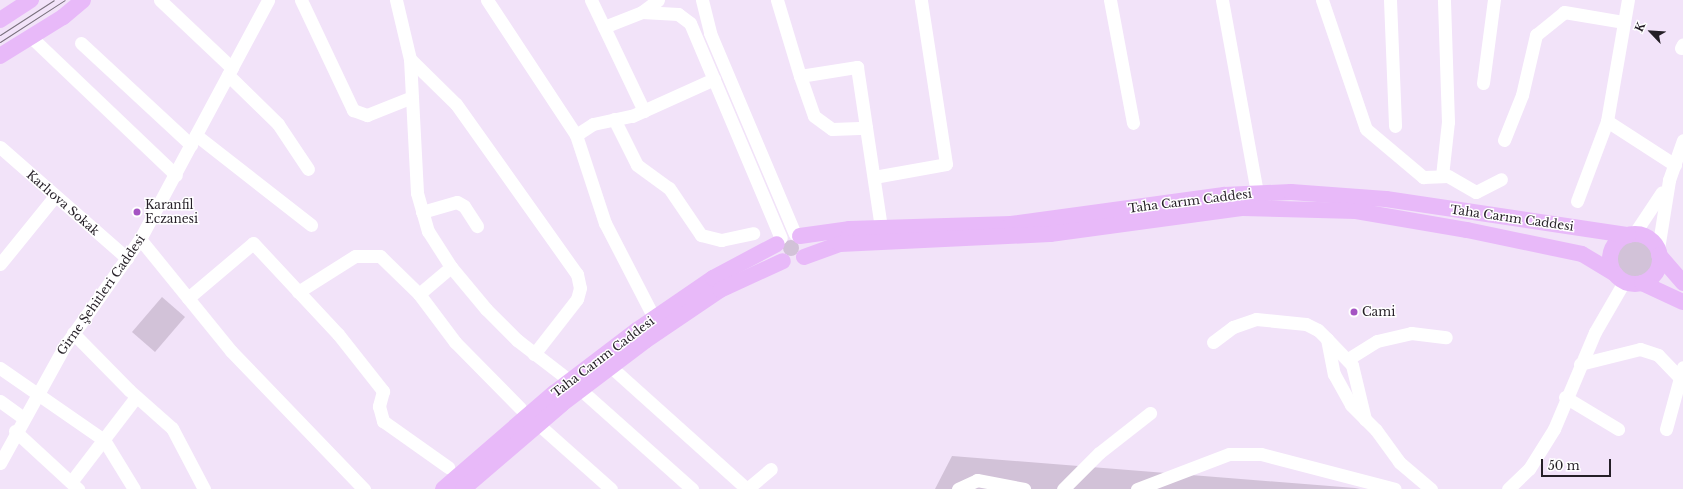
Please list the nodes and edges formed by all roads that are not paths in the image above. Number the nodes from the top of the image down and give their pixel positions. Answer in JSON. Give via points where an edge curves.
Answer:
{"nodes":[{"id":1,"x":31,"y":0,"type":"edge"},
{"id":2,"x":83,"y":0,"type":"edge"},
{"id":3,"x":160,"y":0,"type":"edge"},
{"id":4,"x":268,"y":0,"type":"edge"},
{"id":5,"x":301,"y":0,"type":"edge"},
{"id":6,"x":396,"y":0,"type":"edge"},
{"id":7,"x":487,"y":0,"type":"edge"},
{"id":8,"x":591,"y":0,"type":"edge"},
{"id":9,"x":658,"y":0,"type":"edge"},
{"id":10,"x":667,"y":0,"type":"edge"},
{"id":11,"x":702,"y":0,"type":"edge"},
{"id":12,"x":777,"y":0,"type":"edge"},
{"id":13,"x":921,"y":0,"type":"edge"},
{"id":14,"x":1110,"y":0,"type":"edge"},
{"id":15,"x":1222,"y":0,"type":"edge"},
{"id":16,"x":1322,"y":0,"type":"edge"},
{"id":17,"x":1390,"y":0,"type":"edge"},
{"id":18,"x":1444,"y":0,"type":"edge"},
{"id":19,"x":1494,"y":0,"type":"edge"},
{"id":20,"x":1628,"y":0,"type":"edge"},
{"id":21,"x":642,"y":12,"type":"junction"},
{"id":22,"x":678,"y":14,"type":"junction"},
{"id":23,"x":0,"y":20,"type":"edge"},
{"id":24,"x":1624,"y":22,"type":"junction"},
{"id":25,"x":604,"y":27,"type":"junction"},
{"id":26,"x":31,"y":37,"type":"junction"},
{"id":27,"x":81,"y":43,"type":"dead end"},
{"id":28,"x":0,"y":56,"type":"edge"},
{"id":29,"x":410,"y":59,"type":"junction"},
{"id":30,"x":230,"y":72,"type":"junction"},
{"id":31,"x":800,"y":76,"type":"junction"},
{"id":32,"x":714,"y":79,"type":"junction"},
{"id":33,"x":1483,"y":83,"type":"dead end"},
{"id":34,"x":412,"y":97,"type":"junction"},
{"id":35,"x":644,"y":111,"type":"junction"},
{"id":36,"x":614,"y":119,"type":"junction"},
{"id":37,"x":1607,"y":121,"type":"junction"},
{"id":38,"x":1133,"y":123,"type":"dead end"},
{"id":39,"x":1395,"y":126,"type":"dead end"},
{"id":40,"x":866,"y":128,"type":"junction"},
{"id":41,"x":576,"y":135,"type":"junction"},
{"id":42,"x":194,"y":140,"type":"junction"},
{"id":43,"x":1504,"y":140,"type":"dead end"},
{"id":44,"x":1683,"y":140,"type":"edge"},
{"id":45,"x":0,"y":147,"type":"edge"},
{"id":46,"x":1674,"y":165,"type":"junction"},
{"id":47,"x":308,"y":169,"type":"dead end"},
{"id":48,"x":176,"y":175,"type":"junction"},
{"id":49,"x":1442,"y":176,"type":"junction"},
{"id":50,"x":874,"y":177,"type":"junction"},
{"id":51,"x":1501,"y":179,"type":"dead end"},
{"id":52,"x":1669,"y":180,"type":"junction"},
{"id":53,"x":1257,"y":193,"type":"junction"},
{"id":54,"x":55,"y":196,"type":"junction"},
{"id":55,"x":1577,"y":201,"type":"dead end"},
{"id":56,"x":422,"y":212,"type":"junction"},
{"id":57,"x":311,"y":224,"type":"dead end"},
{"id":58,"x":477,"y":226,"type":"dead end"},
{"id":59,"x":882,"y":227,"type":"junction"},
{"id":60,"x":753,"y":233,"type":"dead end"},
{"id":61,"x":1631,"y":235,"type":"junction"},
{"id":62,"x":788,"y":238,"type":"junction"},
{"id":63,"x":140,"y":239,"type":"junction"},
{"id":64,"x":1658,"y":252,"type":"junction"},
{"id":65,"x":804,"y":257,"type":"junction"},
{"id":66,"x":127,"y":258,"type":"junction"},
{"id":67,"x":783,"y":261,"type":"junction"},
{"id":68,"x":0,"y":264,"type":"edge"},
{"id":69,"x":450,"y":267,"type":"junction"},
{"id":70,"x":1619,"y":278,"type":"junction"},
{"id":71,"x":1642,"y":283,"type":"junction"},
{"id":72,"x":1683,"y":283,"type":"edge"},
{"id":73,"x":298,"y":292,"type":"junction"},
{"id":74,"x":419,"y":294,"type":"junction"},
{"id":75,"x":188,"y":298,"type":"junction"},
{"id":76,"x":1683,"y":302,"type":"edge"},
{"id":77,"x":654,"y":318,"type":"junction"},
{"id":78,"x":73,"y":333,"type":"junction"},
{"id":79,"x":1446,"y":336,"type":"dead end"},
{"id":80,"x":1327,"y":339,"type":"junction"},
{"id":81,"x":1213,"y":342,"type":"dead end"},
{"id":82,"x":534,"y":354,"type":"junction"},
{"id":83,"x":1348,"y":359,"type":"junction"},
{"id":84,"x":1580,"y":364,"type":"junction"},
{"id":85,"x":611,"y":367,"type":"junction"},
{"id":86,"x":0,"y":368,"type":"edge"},
{"id":87,"x":1681,"y":371,"type":"edge"},
{"id":88,"x":576,"y":385,"type":"junction"},
{"id":89,"x":37,"y":394,"type":"junction"},
{"id":90,"x":136,"y":397,"type":"junction"},
{"id":91,"x":1565,"y":397,"type":"junction"},
{"id":92,"x":0,"y":401,"type":"edge"},
{"id":93,"x":520,"y":408,"type":"dead end"},
{"id":94,"x":1150,"y":413,"type":"dead end"},
{"id":95,"x":23,"y":418,"type":"junction"},
{"id":96,"x":1365,"y":419,"type":"junction"},
{"id":97,"x":539,"y":424,"type":"junction"},
{"id":98,"x":1618,"y":429,"type":"dead end"},
{"id":99,"x":1666,"y":429,"type":"dead end"},
{"id":100,"x":16,"y":431,"type":"junction"},
{"id":101,"x":104,"y":440,"type":"junction"},
{"id":102,"x":0,"y":463,"type":"edge"},
{"id":103,"x":448,"y":466,"type":"dead end"},
{"id":104,"x":771,"y":469,"type":"dead end"},
{"id":105,"x":75,"y":486,"type":"edge"},
{"id":106,"x":471,"y":487,"type":"edge"},
{"id":107,"x":134,"y":489,"type":"edge"},
{"id":108,"x":204,"y":489,"type":"edge"},
{"id":109,"x":364,"y":489,"type":"edge"},
{"id":110,"x":443,"y":489,"type":"edge"},
{"id":111,"x":611,"y":489,"type":"edge"},
{"id":112,"x":692,"y":489,"type":"edge"},
{"id":113,"x":747,"y":489,"type":"edge"},
{"id":114,"x":958,"y":489,"type":"edge"},
{"id":115,"x":1024,"y":489,"type":"edge"},
{"id":116,"x":1063,"y":489,"type":"edge"},
{"id":117,"x":1137,"y":489,"type":"edge"},
{"id":118,"x":1395,"y":489,"type":"edge"},
{"id":119,"x":1432,"y":489,"type":"edge"},
{"id":120,"x":1508,"y":489,"type":"edge"}],
"edges":[{"from":1,"to":23,"type":"main road"},
{"from":2,"to":26,"type":"main road"},
{"from":3,"to":30,"type":"street"},
{"from":4,"to":30,"type":"street","name":"Girne Şehitleri Caddesi"},
{"from":5,"to":34,"type":"street","via":[[353,110],[367,115]]},
{"from":6,"to":29,"type":"street"},
{"from":7,"to":41,"type":"street"},
{"from":8,"to":25,"type":"street"},
{"from":9,"to":21,"type":"street"},
{"from":10,"to":22,"type":"street"},
{"from":11,"to":22,"type":"street","via":[[695,12]]},
{"from":11,"to":62,"type":"street","via":[[710,32]]},
{"from":12,"to":31,"type":"street"},
{"from":13,"to":50,"type":"street","via":[[946,164]]},
{"from":14,"to":38,"type":"street"},
{"from":15,"to":53,"type":"street"},
{"from":16,"to":49,"type":"street","via":[[1366,129],[1417,174],[1430,178]]},
{"from":17,"to":39,"type":"street"},
{"from":18,"to":49,"type":"street","via":[[1448,122]]},
{"from":19,"to":33,"type":"street"},
{"from":20,"to":24,"type":"street"},
{"from":21,"to":22,"type":"street"},
{"from":21,"to":25,"type":"street"},
{"from":22,"to":32,"type":"street","via":[[694,29]]},
{"from":24,"to":37,"type":"street"},
{"from":24,"to":43,"type":"street","via":[[1564,12],[1536,35],[1522,95]]},
{"from":25,"to":35,"type":"street"},
{"from":26,"to":28,"type":"main road"},
{"from":26,"to":48,"type":"street"},
{"from":27,"to":42,"type":"street"},
{"from":29,"to":34,"type":"street"},
{"from":29,"to":82,"type":"street","via":[[456,104],[578,278],[577,299]]},
{"from":30,"to":42,"type":"street","name":"Girne Şehitleri Caddesi"},
{"from":30,"to":47,"type":"street","via":[[278,124]]},
{"from":31,"to":40,"type":"street","via":[[814,116],[832,129]]},
{"from":31,"to":40,"type":"street","via":[[857,67]]},
{"from":32,"to":35,"type":"street"},
{"from":32,"to":62,"type":"street"},
{"from":34,"to":56,"type":"street","via":[[415,178]]},
{"from":35,"to":36,"type":"street"},
{"from":36,"to":41,"type":"street","via":[[593,124]]},
{"from":36,"to":60,"type":"street","via":[[637,165],[669,188],[701,235],[721,240]]},
{"from":37,"to":46,"type":"street"},
{"from":37,"to":55,"type":"street"},
{"from":40,"to":50,"type":"street"},
{"from":41,"to":77,"type":"street","via":[[605,223]]},
{"from":42,"to":48,"type":"street","name":"Girne Şehitleri Caddesi"},
{"from":42,"to":57,"type":"street"},
{"from":44,"to":46,"type":"street"},
{"from":45,"to":54,"type":"street","name":"Karlıova Sokak"},
{"from":46,"to":52,"type":"street"},
{"from":48,"to":63,"type":"street","name":"Girne Şehitleri Caddesi"},
{"from":49,"to":51,"type":"street","via":[[1476,192]]},
{"from":50,"to":59,"type":"street"},
{"from":52,"to":61,"type":"street"},
{"from":52,"to":64,"type":"street"},
{"from":53,"to":59,"type":"main road","name":"Taha Carım Caddesi","via":[[1011,224]]},
{"from":53,"to":61,"type":"main road","name":"Taha Carım Caddesi","via":[[1356,196]]},
{"from":54,"to":66,"type":"street","name":"Karlıova Sokak"},
{"from":54,"to":68,"type":"street"},
{"from":56,"to":58,"type":"street","via":[[457,202],[464,206]]},
{"from":56,"to":69,"type":"street","via":[[434,242]]},
{"from":59,"to":62,"type":"main road","name":"Taha Carım Caddesi"},
{"from":61,"to":64,"type":"main road","via":[[1650,240]]},
{"from":61,"to":70,"type":"main road","via":[[1618,241],[1611,251]]},
{"from":62,"to":65,"type":"main road","via":[[806,248]]},
{"from":62,"to":67,"type":"main road","via":[[777,254]]},
{"from":62,"to":77,"type":"main road","name":"Taha Carım Caddesi","via":[[713,278]]},
{"from":63,"to":66,"type":"street","name":"Girne Şehitleri Caddesi"},
{"from":63,"to":75,"type":"street"},
{"from":64,"to":71,"type":"main road","via":[[1656,272]]},
{"from":64,"to":72,"type":"main road"},
{"from":65,"to":67,"type":"main road","via":[[796,263]]},
{"from":65,"to":70,"type":"main road","name":"Taha Carım Caddesi","via":[[840,244],[1050,234],[1243,208],[1356,211],[1467,230],[1582,254]]},
{"from":66,"to":78,"type":"street","name":"Girne Şehitleri Caddesi"},
{"from":67,"to":85,"type":"main road","name":"Taha Carım Caddesi","via":[[720,290]]},
{"from":69,"to":74,"type":"street"},
{"from":69,"to":82,"type":"street","via":[[486,309]]},
{"from":70,"to":71,"type":"main road"},
{"from":70,"to":84,"type":"street"},
{"from":71,"to":76,"type":"main road"},
{"from":73,"to":74,"type":"street","via":[[348,258],[368,254],[380,256]]},
{"from":73,"to":75,"type":"street","via":[[253,243]]},
{"from":73,"to":103,"type":"street","via":[[383,391],[379,406],[383,421]]},
{"from":74,"to":93,"type":"street","via":[[455,342]]},
{"from":75,"to":109,"type":"street","via":[[231,351]]},
{"from":77,"to":88,"type":"main road","name":"Taha Carım Caddesi"},
{"from":78,"to":89,"type":"street","name":"Girne Şehitleri Caddesi"},
{"from":78,"to":90,"type":"street"},
{"from":79,"to":83,"type":"street","via":[[1411,333],[1391,337],[1377,341]]},
{"from":80,"to":81,"type":"street","via":[[1306,324],[1256,319],[1233,327]]},
{"from":80,"to":83,"type":"street"},
{"from":80,"to":96,"type":"street","via":[[1334,374],[1351,405]]},
{"from":82,"to":88,"type":"street"},
{"from":83,"to":96,"type":"street","via":[[1357,376]]},
{"from":84,"to":87,"type":"street","via":[[1640,349],[1658,355]]},
{"from":84,"to":91,"type":"street"},
{"from":85,"to":88,"type":"main road","name":"Taha Carım Caddesi"},
{"from":85,"to":113,"type":"street"},
{"from":86,"to":89,"type":"street"},
{"from":87,"to":99,"type":"street"},
{"from":88,"to":97,"type":"main road","name":"Taha Carım Caddesi"},
{"from":88,"to":110,"type":"main road","name":"Taha Carım Caddesi"},
{"from":88,"to":112,"type":"street"},
{"from":89,"to":95,"type":"street","name":"Girne Şehitleri Caddesi"},
{"from":89,"to":101,"type":"street"},
{"from":90,"to":101,"type":"street"},
{"from":90,"to":108,"type":"street","via":[[172,428]]},
{"from":91,"to":98,"type":"street"},
{"from":91,"to":120,"type":"street","via":[[1550,436],[1529,469]]},
{"from":92,"to":95,"type":"street"},
{"from":94,"to":116,"type":"street","via":[[1099,453]]},
{"from":95,"to":100,"type":"street","name":"Girne Şehitleri Caddesi"},
{"from":96,"to":119,"type":"street","via":[[1399,462]]},
{"from":97,"to":106,"type":"main road","name":"Taha Carım Caddesi"},
{"from":97,"to":111,"type":"street"},
{"from":100,"to":102,"type":"street","name":"Girne Şehitleri Caddesi"},
{"from":100,"to":105,"type":"street"},
{"from":101,"to":105,"type":"street"},
{"from":101,"to":107,"type":"street"},
{"from":104,"to":113,"type":"street"},
{"from":114,"to":115,"type":"street","via":[[977,480]]},
{"from":117,"to":118,"type":"street","via":[[1229,454],[1261,454]]}]}
